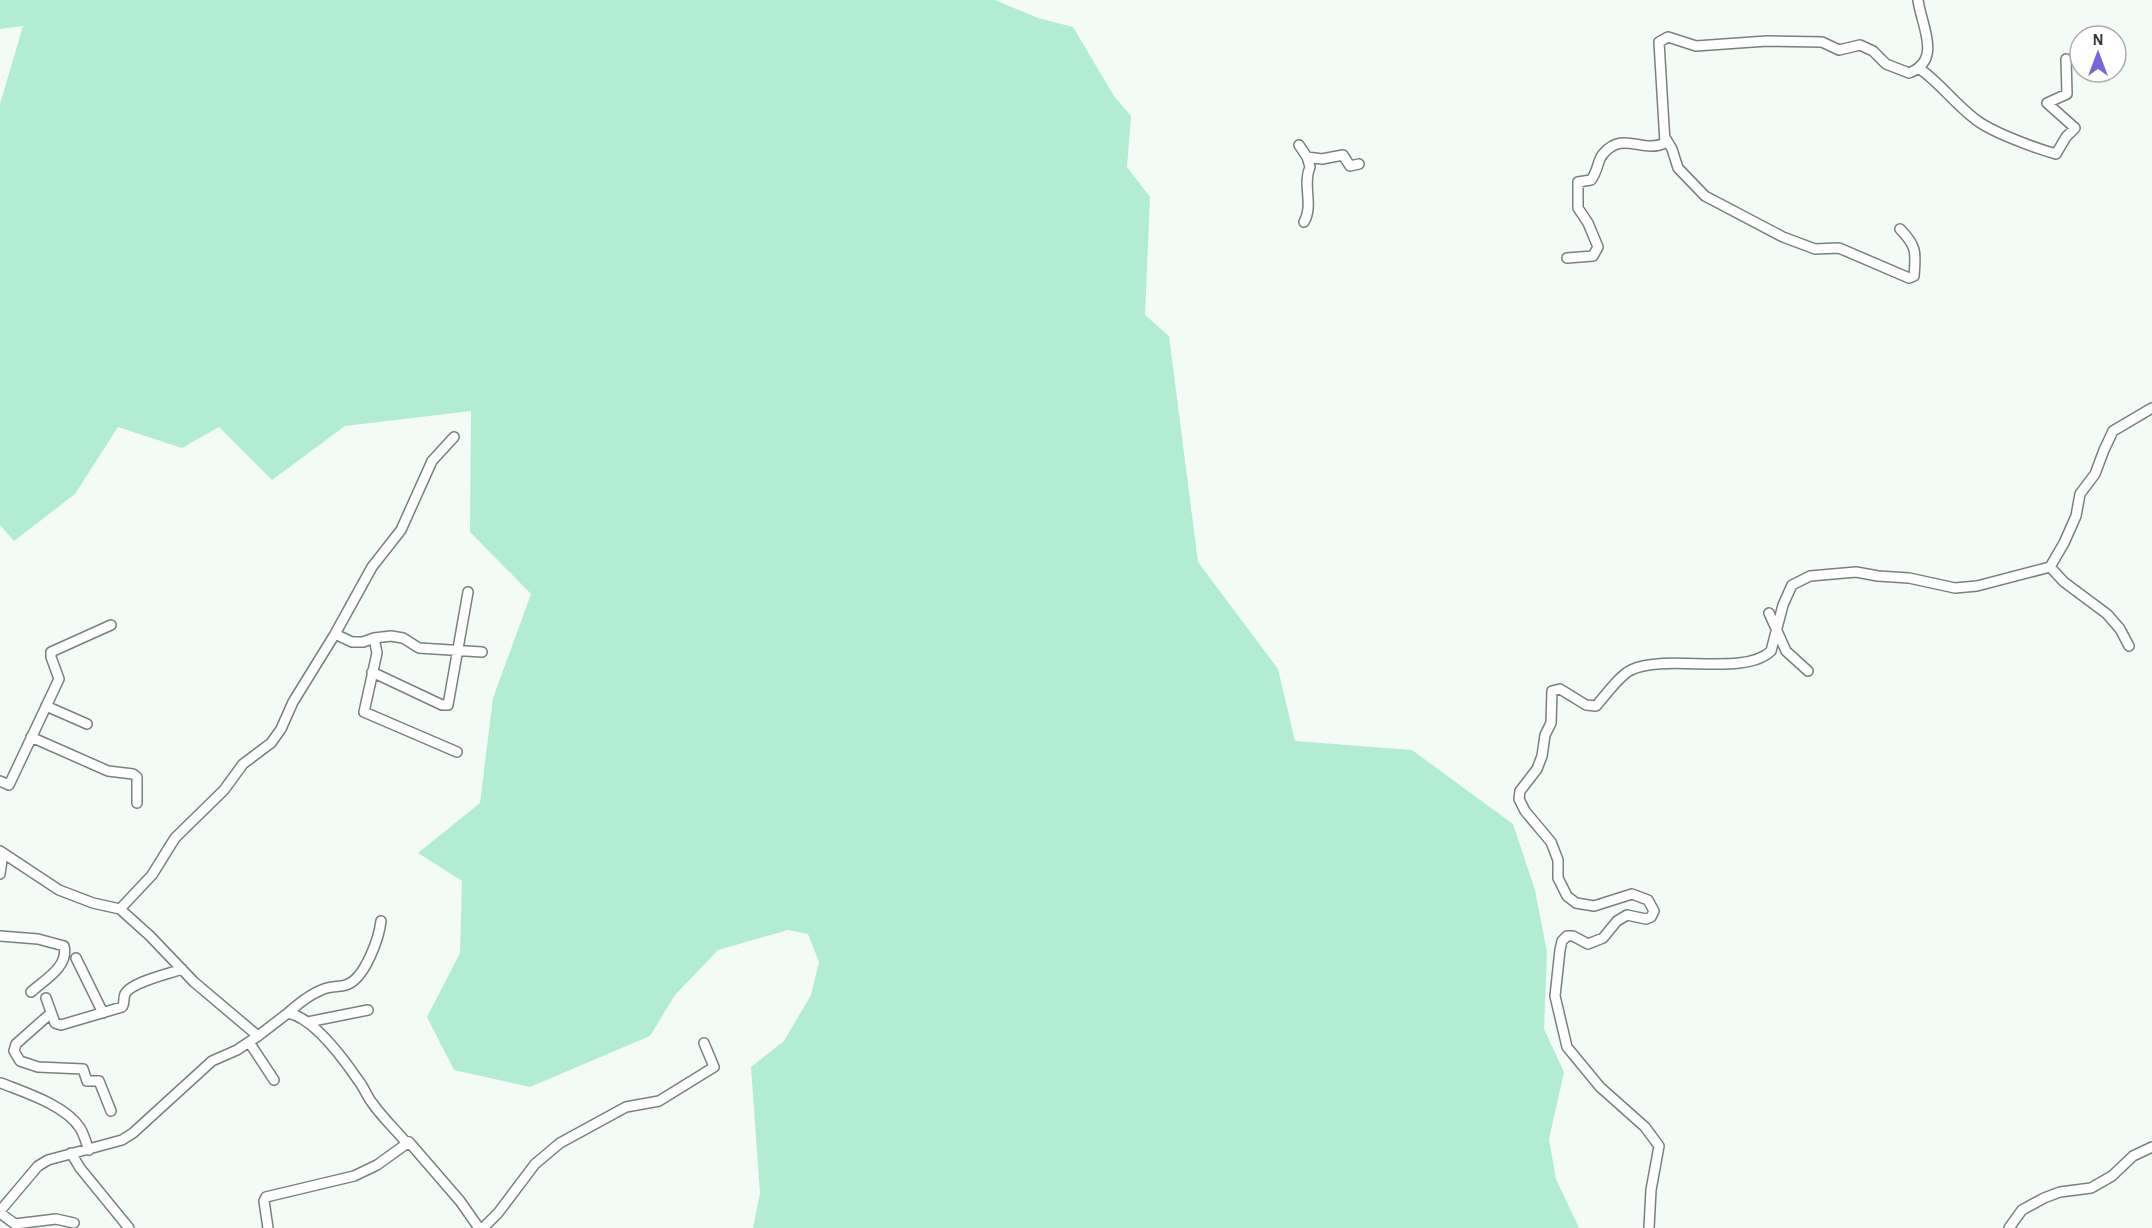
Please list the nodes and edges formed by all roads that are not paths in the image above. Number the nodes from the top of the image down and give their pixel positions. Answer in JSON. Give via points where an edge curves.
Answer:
{"nodes":[{"id":1,"x":1918,"y":0,"type":"edge"},
{"id":2,"x":2066,"y":59,"type":"dead end"},
{"id":3,"x":1920,"y":69,"type":"junction"},
{"id":4,"x":1666,"y":139,"type":"junction"},
{"id":5,"x":1299,"y":145,"type":"dead end"},
{"id":6,"x":1307,"y":157,"type":"junction"},
{"id":7,"x":1359,"y":164,"type":"dead end"},
{"id":8,"x":1304,"y":222,"type":"dead end"},
{"id":9,"x":1900,"y":228,"type":"dead end"},
{"id":10,"x":1566,"y":258,"type":"dead end"},
{"id":11,"x":2152,"y":408,"type":"edge"},
{"id":12,"x":454,"y":437,"type":"dead end"},
{"id":13,"x":2050,"y":567,"type":"junction"},
{"id":14,"x":468,"y":592,"type":"dead end"},
{"id":15,"x":1769,"y":613,"type":"dead end"},
{"id":16,"x":111,"y":625,"type":"dead end"},
{"id":17,"x":1778,"y":631,"type":"junction"},
{"id":18,"x":335,"y":634,"type":"junction"},
{"id":19,"x":374,"y":638,"type":"junction"},
{"id":20,"x":2129,"y":646,"type":"dead end"},
{"id":21,"x":458,"y":651,"type":"junction"},
{"id":22,"x":482,"y":652,"type":"dead end"},
{"id":23,"x":1808,"y":671,"type":"dead end"},
{"id":24,"x":372,"y":672,"type":"junction"},
{"id":25,"x":46,"y":706,"type":"junction"},
{"id":26,"x":87,"y":724,"type":"dead end"},
{"id":27,"x":31,"y":737,"type":"junction"},
{"id":28,"x":457,"y":752,"type":"dead end"},
{"id":29,"x":0,"y":781,"type":"edge"},
{"id":30,"x":136,"y":803,"type":"dead end"},
{"id":31,"x":1,"y":852,"type":"edge"},
{"id":32,"x":0,"y":874,"type":"edge"},
{"id":33,"x":120,"y":909,"type":"junction"},
{"id":34,"x":381,"y":921,"type":"dead end"},
{"id":35,"x":0,"y":936,"type":"edge"},
{"id":36,"x":76,"y":958,"type":"dead end"},
{"id":37,"x":182,"y":969,"type":"junction"},
{"id":38,"x":31,"y":992,"type":"dead end"},
{"id":39,"x":46,"y":998,"type":"dead end"},
{"id":40,"x":368,"y":1010,"type":"dead end"},
{"id":41,"x":288,"y":1012,"type":"junction"},
{"id":42,"x":51,"y":1013,"type":"junction"},
{"id":43,"x":103,"y":1013,"type":"junction"},
{"id":44,"x":308,"y":1022,"type":"junction"},
{"id":45,"x":253,"y":1039,"type":"junction"},
{"id":46,"x":704,"y":1043,"type":"dead end"},
{"id":47,"x":274,"y":1080,"type":"dead end"},
{"id":48,"x":1,"y":1083,"type":"edge"},
{"id":49,"x":111,"y":1111,"type":"dead end"},
{"id":50,"x":409,"y":1142,"type":"junction"},
{"id":51,"x":2152,"y":1148,"type":"edge"},
{"id":52,"x":88,"y":1150,"type":"junction"},
{"id":53,"x":71,"y":1154,"type":"junction"},
{"id":54,"x":0,"y":1212,"type":"edge"},
{"id":55,"x":74,"y":1223,"type":"dead end"},
{"id":56,"x":129,"y":1228,"type":"edge"},
{"id":57,"x":268,"y":1228,"type":"edge"},
{"id":58,"x":481,"y":1228,"type":"edge"},
{"id":59,"x":1650,"y":1228,"type":"edge"},
{"id":60,"x":2009,"y":1228,"type":"edge"}],
"edges":[{"from":1,"to":3,"type":"street","via":[[1928,55]]},
{"from":2,"to":3,"type":"street","via":[[2067,94],[2047,104],[2075,128],[2056,154],[1977,122]]},
{"from":3,"to":4,"type":"street","via":[[1909,73],[1886,64],[1860,45],[1839,50],[1822,42],[1695,46],[1668,37],[1659,42]]},
{"from":4,"to":9,"type":"street","via":[[1678,168],[1705,196],[1782,237],[1815,249],[1839,248],[1908,278],[1914,276],[1916,251]]},
{"from":4,"to":10,"type":"street","via":[[1662,145],[1630,141],[1613,145],[1601,157],[1591,180],[1578,182],[1578,208],[1598,248],[1593,256]]},
{"from":5,"to":6,"type":"street"},
{"from":6,"to":7,"type":"street","via":[[1343,155],[1350,166]]},
{"from":6,"to":8,"type":"street","via":[[1308,216]]},
{"from":11,"to":13,"type":"street","via":[[2113,431],[2095,474],[2079,494],[2076,516]]},
{"from":12,"to":18,"type":"street","via":[[432,461],[400,530],[372,567]]},
{"from":13,"to":17,"type":"street","via":[[1954,588],[1856,572],[1809,576],[1792,585]]},
{"from":13,"to":20,"type":"street","via":[[2107,614]]},
{"from":14,"to":21,"type":"street"},
{"from":15,"to":17,"type":"street"},
{"from":16,"to":25,"type":"street","via":[[51,652],[59,679]]},
{"from":17,"to":23,"type":"street","via":[[1785,651]]},
{"from":17,"to":59,"type":"street","via":[[1771,651],[1761,658],[1709,665],[1664,663],[1629,670],[1596,706],[1586,705],[1560,689],[1552,691],[1551,723],[1542,756],[1520,791],[1525,811],[1551,842],[1558,860],[1558,878],[1567,896],[1575,903],[1594,906],[1632,894],[1648,900],[1653,911],[1646,919],[1626,915],[1602,938],[1588,944],[1567,936],[1560,950],[1555,996],[1567,1047],[1600,1087],[1645,1127],[1659,1146],[1651,1190]]},
{"from":18,"to":19,"type":"street","via":[[352,642]]},
{"from":18,"to":33,"type":"street","via":[[272,743],[243,764],[224,790],[175,838],[152,875]]},
{"from":19,"to":21,"type":"street","via":[[397,637],[419,648]]},
{"from":19,"to":24,"type":"street","via":[[377,653]]},
{"from":21,"to":22,"type":"street"},
{"from":21,"to":24,"type":"street","via":[[448,705]]},
{"from":24,"to":28,"type":"street","via":[[364,712]]},
{"from":25,"to":26,"type":"street"},
{"from":25,"to":27,"type":"street"},
{"from":27,"to":29,"type":"street","via":[[9,785]]},
{"from":27,"to":30,"type":"street","via":[[108,771],[134,774]]},
{"from":31,"to":32,"type":"street"},
{"from":31,"to":33,"type":"street","via":[[59,890]]},
{"from":33,"to":37,"type":"street"},
{"from":34,"to":41,"type":"street","via":[[379,938],[354,980],[323,989]]},
{"from":35,"to":38,"type":"street","via":[[64,946],[62,964]]},
{"from":36,"to":43,"type":"street"},
{"from":37,"to":43,"type":"street","via":[[136,985],[125,994],[122,1007]]},
{"from":37,"to":45,"type":"street"},
{"from":39,"to":42,"type":"street"},
{"from":40,"to":44,"type":"street"},
{"from":41,"to":44,"type":"street"},
{"from":41,"to":45,"type":"street"},
{"from":42,"to":43,"type":"street","via":[[55,1023],[61,1025]]},
{"from":42,"to":49,"type":"street","via":[[16,1044],[14,1051],[20,1061],[38,1067],[83,1069],[87,1081],[99,1081]]},
{"from":44,"to":50,"type":"street","via":[[337,1053],[372,1103]]},
{"from":45,"to":47,"type":"street"},
{"from":45,"to":52,"type":"street","via":[[212,1061],[133,1133]]},
{"from":46,"to":58,"type":"street","via":[[714,1067],[659,1101],[626,1107],[560,1143],[535,1164],[498,1213]]},
{"from":48,"to":52,"type":"street","via":[[42,1099],[70,1117],[80,1128]]},
{"from":50,"to":57,"type":"street","via":[[354,1176],[266,1197]]},
{"from":50,"to":58,"type":"street"},
{"from":51,"to":60,"type":"street","via":[[2133,1156],[2112,1176],[2091,1188],[2060,1192],[2022,1210]]},
{"from":52,"to":53,"type":"street"},
{"from":53,"to":54,"type":"street","via":[[38,1167]]},
{"from":53,"to":56,"type":"street"},
{"from":54,"to":55,"type":"street","via":[[15,1224],[56,1219]]}]}
